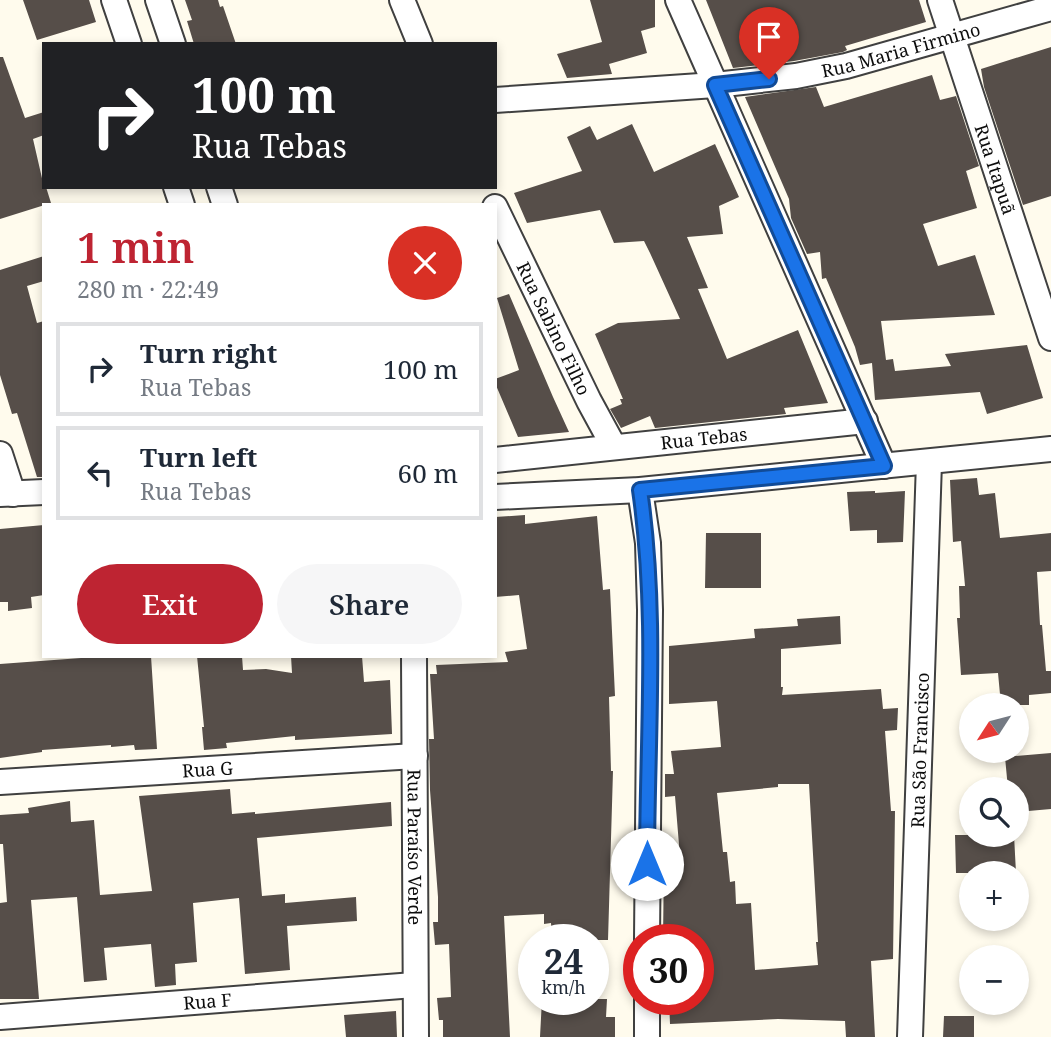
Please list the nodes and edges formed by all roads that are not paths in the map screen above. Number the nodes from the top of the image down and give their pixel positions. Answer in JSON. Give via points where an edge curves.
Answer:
{"nodes":[{"id":1,"x":114,"y":0,"type":"edge"},
{"id":2,"x":159,"y":0,"type":"edge"},
{"id":3,"x":402,"y":0,"type":"edge"},
{"id":4,"x":678,"y":0,"type":"edge"},
{"id":5,"x":940,"y":0,"type":"edge"},
{"id":6,"x":1051,"y":8,"type":"edge"},
{"id":7,"x":952,"y":37,"type":"junction"},
{"id":8,"x":128,"y":42,"type":"edge"},
{"id":9,"x":172,"y":42,"type":"edge"},
{"id":10,"x":419,"y":42,"type":"edge"},
{"id":11,"x":715,"y":85,"type":"junction"},
{"id":12,"x":497,"y":100,"type":"edge"},
{"id":13,"x":497,"y":210,"type":"edge"},
{"id":14,"x":1051,"y":338,"type":"edge"},
{"id":15,"x":865,"y":421,"type":"junction"},
{"id":16,"x":614,"y":447,"type":"junction"},
{"id":17,"x":1051,"y":449,"type":"edge"},
{"id":18,"x":0,"y":454,"type":"edge"},
{"id":19,"x":497,"y":460,"type":"edge"},
{"id":20,"x":929,"y":462,"type":"junction"},
{"id":21,"x":884,"y":466,"type":"junction"},
{"id":22,"x":640,"y":490,"type":"junction"},
{"id":23,"x":42,"y":492,"type":"edge"},
{"id":24,"x":6,"y":494,"type":"edge"},
{"id":25,"x":497,"y":497,"type":"edge"},
{"id":26,"x":414,"y":658,"type":"edge"},
{"id":27,"x":415,"y":756,"type":"junction"},
{"id":28,"x":0,"y":782,"type":"edge"},
{"id":29,"x":647,"y":924,"type":"edge"},
{"id":30,"x":414,"y":985,"type":"junction"},
{"id":31,"x":647,"y":1015,"type":"edge"},
{"id":32,"x":0,"y":1017,"type":"edge"},
{"id":33,"x":416,"y":1037,"type":"edge"},
{"id":34,"x":647,"y":1037,"type":"edge"},
{"id":35,"x":910,"y":1037,"type":"edge"}],
"edges":[{"from":1,"to":8,"type":"street"},
{"from":2,"to":9,"type":"street"},
{"from":3,"to":10,"type":"street"},
{"from":4,"to":11,"type":"street"},
{"from":5,"to":7,"type":"street","name":"Rua Itapuã"},
{"from":6,"to":7,"type":"street","name":"Rua Maria Firmino"},
{"from":7,"to":11,"type":"street","name":"Rua Maria Firmino","via":[[846,66]]},
{"from":7,"to":14,"type":"street","name":"Rua Itapuã"},
{"from":11,"to":12,"type":"street","name":"Rua Maria Firmino"},
{"from":11,"to":15,"type":"street"},
{"from":13,"to":16,"type":"street","name":"Rua Sabino Filho"},
{"from":15,"to":16,"type":"street","name":"Rua Tebas"},
{"from":15,"to":21,"type":"street"},
{"from":16,"to":19,"type":"street","name":"Rua Tebas"},
{"from":17,"to":20,"type":"street"},
{"from":18,"to":24,"type":"street"},
{"from":20,"to":21,"type":"street"},
{"from":20,"to":35,"type":"street","name":"Rua São Francisco"},
{"from":21,"to":22,"type":"street"},
{"from":22,"to":25,"type":"street"},
{"from":22,"to":29,"type":"street","via":[[648,543],[650,610]]},
{"from":23,"to":24,"type":"street"},
{"from":26,"to":27,"type":"street","name":"Rua Paraíso Verde"},
{"from":27,"to":28,"type":"street","name":"Rua G"},
{"from":27,"to":30,"type":"street","name":"Rua Paraíso Verde"},
{"from":30,"to":32,"type":"street","name":"Rua F"},
{"from":30,"to":33,"type":"street","name":"Rua Paraíso Verde"},
{"from":31,"to":34,"type":"street"}]}
